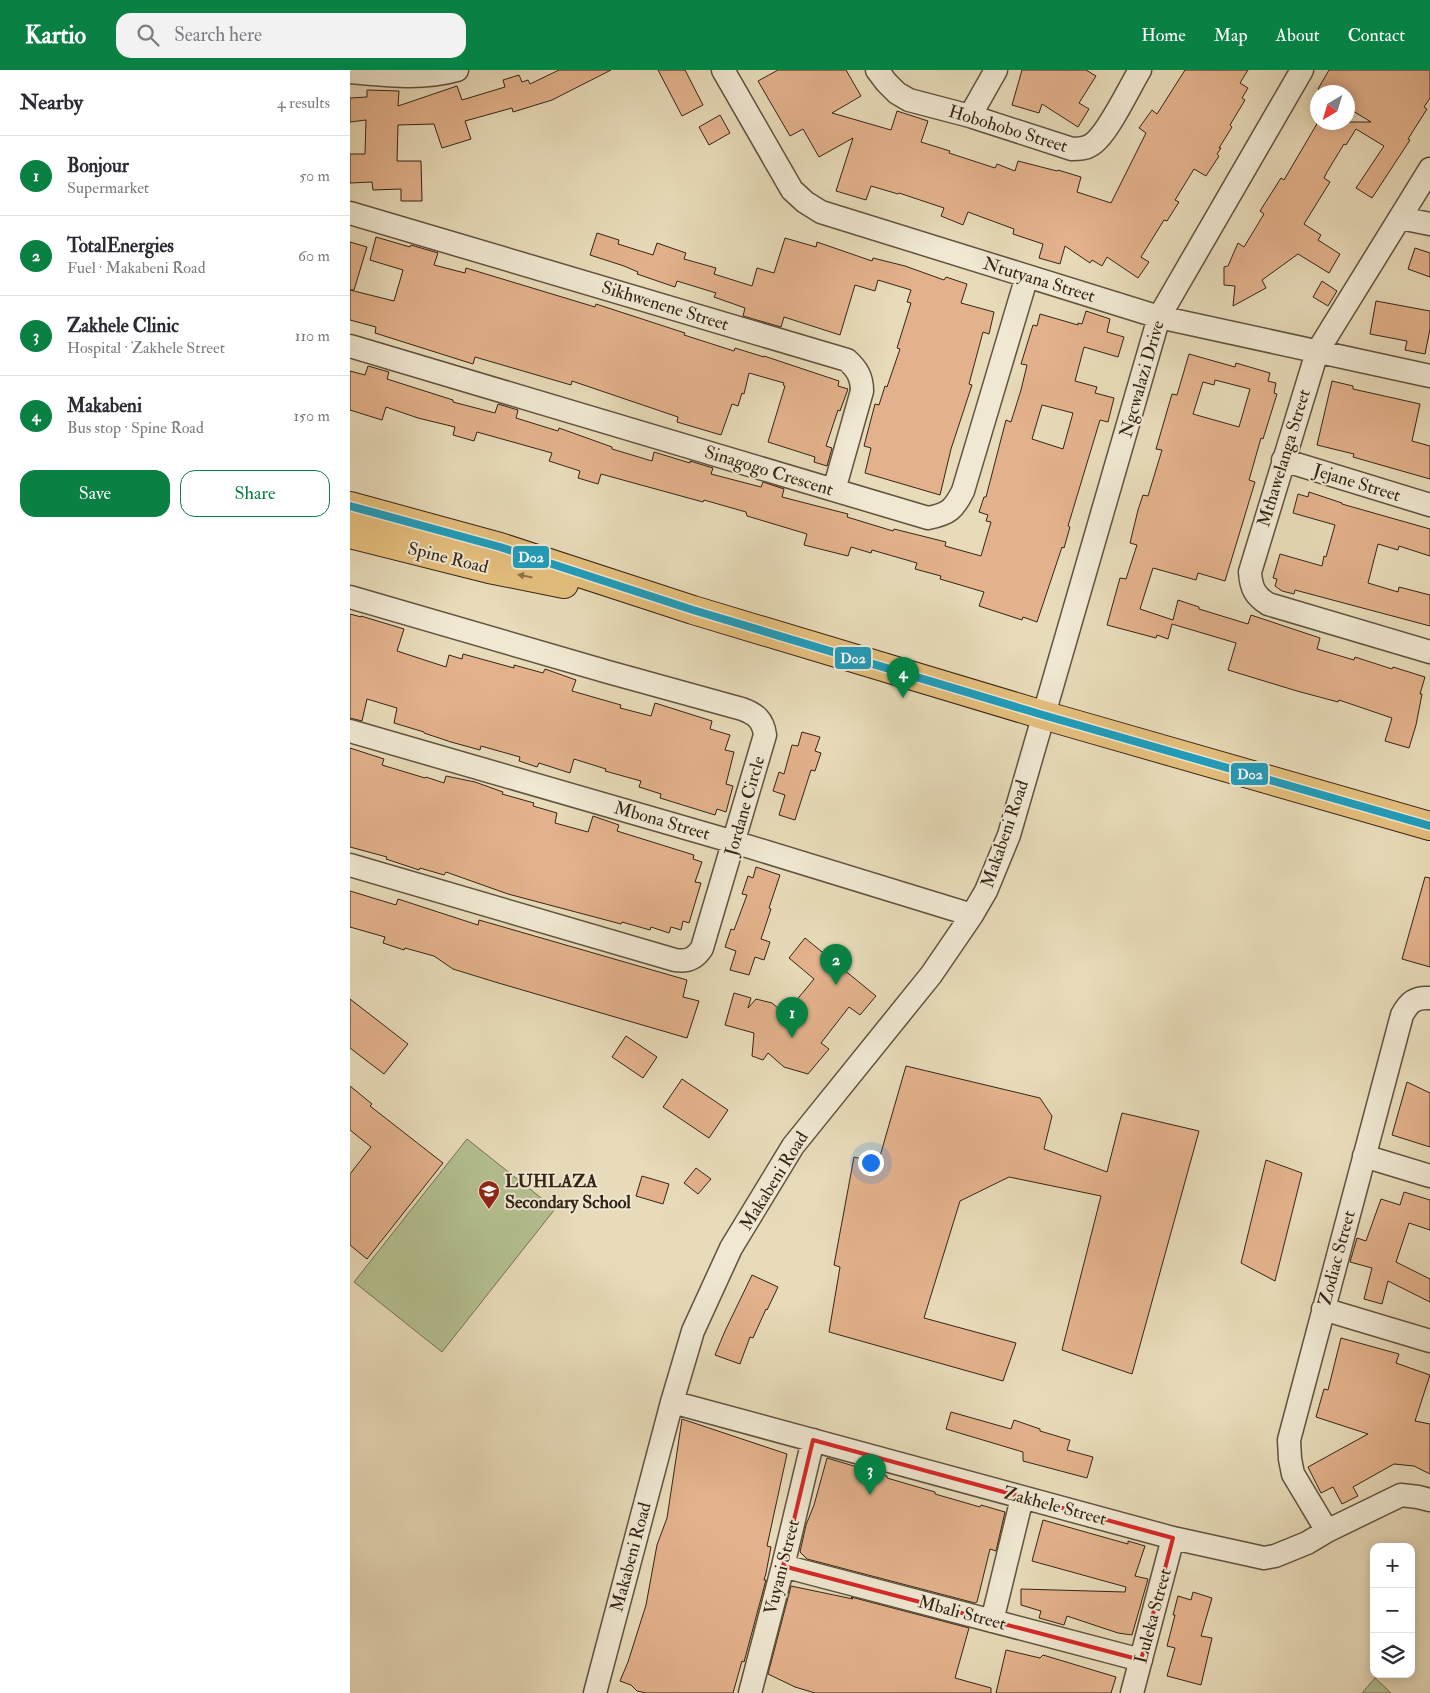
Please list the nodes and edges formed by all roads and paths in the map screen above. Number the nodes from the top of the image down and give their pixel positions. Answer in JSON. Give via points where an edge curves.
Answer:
{"nodes":[{"id":1,"x":456,"y":70,"type":"edge"},
{"id":2,"x":723,"y":70,"type":"edge"},
{"id":3,"x":878,"y":70,"type":"edge"},
{"id":4,"x":996,"y":70,"type":"edge"},
{"id":5,"x":1140,"y":70,"type":"edge"},
{"id":6,"x":1302,"y":70,"type":"edge"},
{"id":7,"x":350,"y":72,"type":"edge"},
{"id":8,"x":970,"y":116,"type":"junction"},
{"id":9,"x":1430,"y":169,"type":"edge"},
{"id":10,"x":350,"y":213,"type":"edge"},
{"id":11,"x":1400,"y":218,"type":"junction"},
{"id":12,"x":1430,"y":224,"type":"edge"},
{"id":13,"x":1028,"y":276,"type":"junction"},
{"id":14,"x":1159,"y":317,"type":"junction"},
{"id":15,"x":350,"y":346,"type":"edge"},
{"id":16,"x":1317,"y":352,"type":"junction"},
{"id":17,"x":1430,"y":376,"type":"edge"},
{"id":18,"x":1283,"y":460,"type":"junction"},
{"id":19,"x":834,"y":490,"type":"junction"},
{"id":20,"x":1430,"y":505,"type":"edge"},
{"id":21,"x":350,"y":506,"type":"edge"},
{"id":22,"x":350,"y":534,"type":"edge"},
{"id":23,"x":350,"y":597,"type":"edge"},
{"id":24,"x":693,"y":610,"type":"junction"},
{"id":25,"x":1430,"y":652,"type":"edge"},
{"id":26,"x":1043,"y":715,"type":"junction"},
{"id":27,"x":350,"y":731,"type":"edge"},
{"id":28,"x":1430,"y":826,"type":"edge"},
{"id":29,"x":734,"y":842,"type":"junction"},
{"id":30,"x":350,"y":865,"type":"edge"},
{"id":31,"x":972,"y":915,"type":"junction"},
{"id":32,"x":1430,"y":998,"type":"edge"},
{"id":33,"x":1364,"y":1156,"type":"junction"},
{"id":34,"x":1430,"y":1176,"type":"edge"},
{"id":35,"x":1323,"y":1310,"type":"junction"},
{"id":36,"x":1430,"y":1341,"type":"edge"},
{"id":37,"x":672,"y":1402,"type":"junction"},
{"id":38,"x":812,"y":1440,"type":"junction"},
{"id":39,"x":1022,"y":1498,"type":"junction"},
{"id":40,"x":1430,"y":1500,"type":"edge"},
{"id":41,"x":1326,"y":1531,"type":"junction"},
{"id":42,"x":1173,"y":1538,"type":"junction"},
{"id":43,"x":783,"y":1566,"type":"junction"},
{"id":44,"x":992,"y":1621,"type":"junction"},
{"id":45,"x":1141,"y":1660,"type":"junction"},
{"id":46,"x":754,"y":1692,"type":"edge"},
{"id":47,"x":595,"y":1693,"type":"edge"},
{"id":48,"x":1132,"y":1693,"type":"edge"}],
"edges":[{"from":1,"to":7,"type":"street","via":[[396,76]]},
{"from":2,"to":13,"type":"street","name":"Ntutyana Street","via":[[792,190],[805,202],[821,212]]},
{"from":3,"to":8,"type":"street","name":"Hobohobo Street","via":[[897,93],[909,100]]},
{"from":4,"to":8,"type":"street"},
{"from":5,"to":8,"type":"street","name":"Hobohobo Street","via":[[1102,136],[1083,149],[1072,149]]},
{"from":6,"to":14,"type":"street","name":"Ngcwalazi Drive"},
{"from":9,"to":11,"type":"street","name":"Mthawelanga Street"},
{"from":10,"to":19,"type":"street","name":"Sikhwenene Street","via":[[847,360],[859,374],[862,391]]},
{"from":11,"to":12,"type":"street"},
{"from":11,"to":16,"type":"street","name":"Mthawelanga Street"},
{"from":13,"to":14,"type":"street","name":"Ntutyana Street"},
{"from":13,"to":19,"type":"street","name":"Sinagogo Crescent","via":[[956,506],[928,518]]},
{"from":14,"to":16,"type":"street","name":"Ntutyana Street"},
{"from":14,"to":26,"type":"street","name":"Ngcwalazi Drive"},
{"from":15,"to":19,"type":"street","name":"Sinagogo Crescent"},
{"from":16,"to":17,"type":"street","name":"Ntutyana Street"},
{"from":16,"to":18,"type":"street","name":"Mthawelanga Street"},
{"from":18,"to":20,"type":"street","name":"Jejane Street"},
{"from":18,"to":25,"type":"street","name":"Mthawelanga Street","via":[[1250,572],[1254,591],[1268,604]]},
{"from":21,"to":24,"type":"main road","name":"Spine Road","via":[[500,548]]},
{"from":24,"to":22,"type":"main road","name":"Spine Road","one_way":true,"via":[[489,569]]},
{"from":23,"to":29,"type":"street","name":"Jordane Circle","via":[[751,712],[760,719],[765,735]]},
{"from":24,"to":26,"type":"main road","name":"Spine Road"},
{"from":26,"to":28,"type":"main road","name":"Spine Road"},
{"from":26,"to":31,"type":"street","name":"Makabeni Road","via":[[1008,835],[986,891]]},
{"from":27,"to":29,"type":"street","name":"Mbona Street"},
{"from":29,"to":30,"type":"street","name":"Jordane Circle","via":[[702,948],[691,960],[683,961]]},
{"from":29,"to":31,"type":"street","name":"Mbona Street"},
{"from":31,"to":37,"type":"street","name":"Makabeni Road","via":[[931,975],[793,1146],[732,1248],[693,1331]]},
{"from":32,"to":33,"type":"street","name":"Zodiac Street","via":[[1420,997],[1411,1001],[1402,1014]]},
{"from":33,"to":34,"type":"street"},
{"from":33,"to":35,"type":"street","name":"Zodiac Street"},
{"from":35,"to":36,"type":"street"},
{"from":35,"to":41,"type":"street","name":"Zodiac Street","via":[[1289,1440],[1293,1474]]},
{"from":37,"to":38,"type":"street","name":"Zakhele Street"},
{"from":37,"to":47,"type":"street","name":"Makabeni Road"},
{"from":38,"to":39,"type":"street","name":"Zakhele Street"},
{"from":38,"to":43,"type":"street","name":"Vuyani Street"},
{"from":39,"to":42,"type":"street","name":"Zakhele Street"},
{"from":39,"to":44,"type":"street"},
{"from":40,"to":41,"type":"street","name":"Zakhele Street","via":[[1401,1495]]},
{"from":41,"to":42,"type":"street","name":"Zakhele Street","via":[[1299,1546],[1264,1558]]},
{"from":42,"to":45,"type":"street","name":"Luleka Street"},
{"from":43,"to":44,"type":"street","name":"Mbali Street"},
{"from":43,"to":46,"type":"street","name":"Vuyani Street"},
{"from":44,"to":45,"type":"street","name":"Mbali Street"},
{"from":45,"to":48,"type":"street","name":"Luleka Street"}]}
